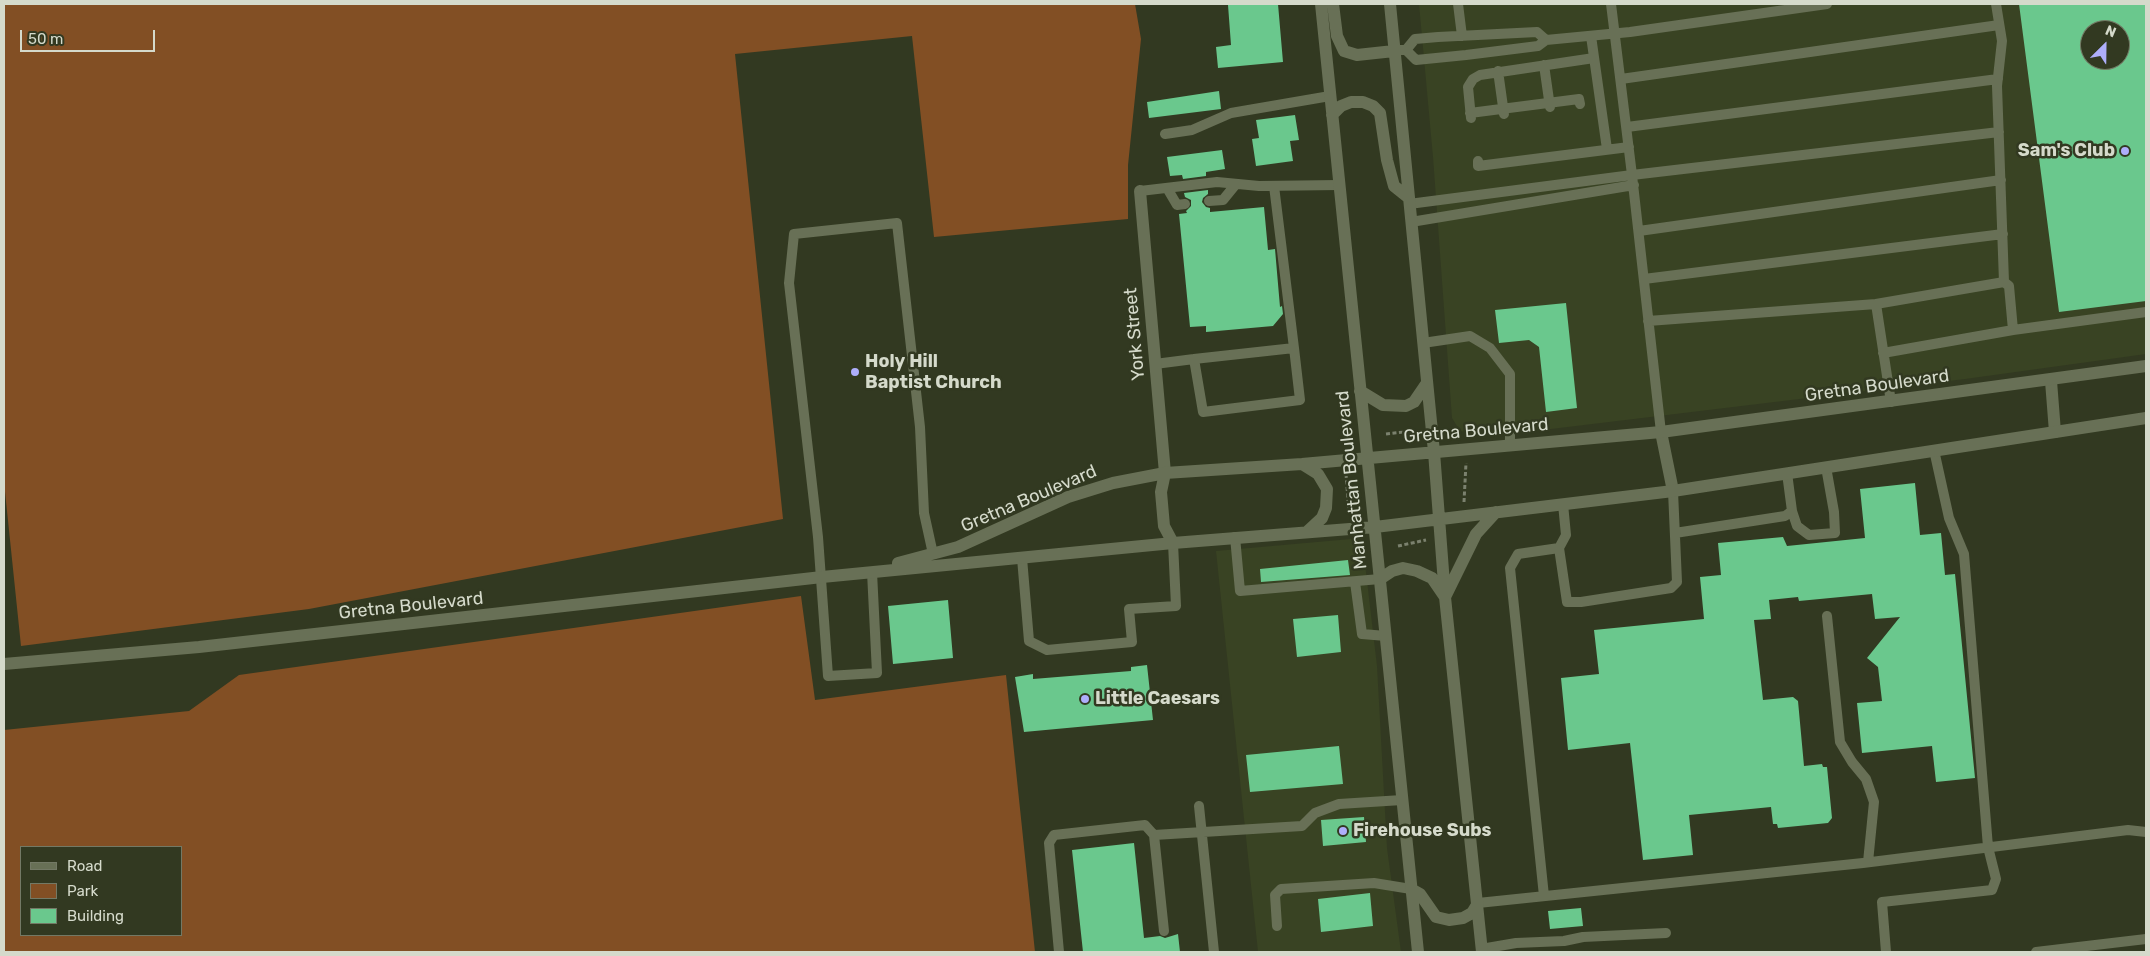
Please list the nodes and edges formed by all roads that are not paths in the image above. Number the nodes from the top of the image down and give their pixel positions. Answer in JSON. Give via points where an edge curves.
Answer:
{"nodes":[{"id":1,"x":1321,"y":4,"type":"edge"},
{"id":2,"x":1333,"y":4,"type":"edge"},
{"id":3,"x":1390,"y":4,"type":"edge"},
{"id":4,"x":1458,"y":4,"type":"edge"},
{"id":5,"x":1611,"y":4,"type":"edge"},
{"id":6,"x":1827,"y":4,"type":"edge"},
{"id":7,"x":1996,"y":4,"type":"edge"},
{"id":8,"x":1999,"y":25,"type":"junction"},
{"id":9,"x":1615,"y":33,"type":"junction"},
{"id":10,"x":1462,"y":36,"type":"junction"},
{"id":11,"x":1591,"y":36,"type":"junction"},
{"id":12,"x":1546,"y":40,"type":"junction"},
{"id":13,"x":1400,"y":50,"type":"junction"},
{"id":14,"x":1594,"y":58,"type":"junction"},
{"id":15,"x":1544,"y":65,"type":"junction"},
{"id":16,"x":1498,"y":71,"type":"junction"},
{"id":17,"x":1621,"y":79,"type":"junction"},
{"id":18,"x":1998,"y":79,"type":"junction"},
{"id":19,"x":1330,"y":96,"type":"junction"},
{"id":20,"x":1580,"y":101,"type":"dead end"},
{"id":21,"x":1550,"y":105,"type":"junction"},
{"id":22,"x":1504,"y":111,"type":"junction"},
{"id":23,"x":1332,"y":115,"type":"junction"},
{"id":24,"x":1627,"y":126,"type":"junction"},
{"id":25,"x":1999,"y":132,"type":"junction"},
{"id":26,"x":1165,"y":134,"type":"dead end"},
{"id":27,"x":1629,"y":147,"type":"junction"},
{"id":28,"x":1608,"y":149,"type":"junction"},
{"id":29,"x":1478,"y":161,"type":"dead end"},
{"id":30,"x":1633,"y":180,"type":"junction"},
{"id":31,"x":2001,"y":180,"type":"junction"},
{"id":32,"x":1236,"y":184,"type":"junction"},
{"id":33,"x":1339,"y":185,"type":"junction"},
{"id":34,"x":1274,"y":186,"type":"junction"},
{"id":35,"x":1167,"y":188,"type":"junction"},
{"id":36,"x":1140,"y":192,"type":"joint"},
{"id":37,"x":1209,"y":201,"type":"dead end"},
{"id":38,"x":1409,"y":201,"type":"junction"},
{"id":39,"x":1186,"y":204,"type":"dead end"},
{"id":40,"x":1411,"y":222,"type":"junction"},
{"id":41,"x":1638,"y":231,"type":"junction"},
{"id":42,"x":2003,"y":234,"type":"junction"},
{"id":43,"x":1644,"y":279,"type":"junction"},
{"id":44,"x":2004,"y":282,"type":"junction"},
{"id":45,"x":1876,"y":304,"type":"junction"},
{"id":46,"x":2146,"y":312,"type":"edge"},
{"id":47,"x":1648,"y":321,"type":"junction"},
{"id":48,"x":2013,"y":330,"type":"junction"},
{"id":49,"x":1423,"y":343,"type":"junction"},
{"id":50,"x":1294,"y":348,"type":"junction"},
{"id":51,"x":1884,"y":352,"type":"junction"},
{"id":52,"x":1194,"y":359,"type":"junction"},
{"id":53,"x":1155,"y":364,"type":"junction"},
{"id":54,"x":2146,"y":366,"type":"edge"},
{"id":55,"x":2051,"y":381,"type":"junction"},
{"id":56,"x":1427,"y":383,"type":"junction"},
{"id":57,"x":1360,"y":391,"type":"junction"},
{"id":58,"x":1890,"y":402,"type":"junction"},
{"id":59,"x":2146,"y":418,"type":"edge"},
{"id":60,"x":1660,"y":432,"type":"junction"},
{"id":61,"x":2055,"y":432,"type":"junction"},
{"id":62,"x":1510,"y":446,"type":"junction"},
{"id":63,"x":1934,"y":450,"type":"junction"},
{"id":64,"x":1434,"y":452,"type":"junction"},
{"id":65,"x":1367,"y":458,"type":"junction"},
{"id":66,"x":1302,"y":464,"type":"junction"},
{"id":67,"x":1826,"y":467,"type":"junction"},
{"id":68,"x":1165,"y":473,"type":"junction"},
{"id":69,"x":1787,"y":473,"type":"junction"},
{"id":70,"x":1673,"y":491,"type":"junction"},
{"id":71,"x":1562,"y":504,"type":"junction"},
{"id":72,"x":1792,"y":510,"type":"junction"},
{"id":73,"x":1496,"y":512,"type":"junction"},
{"id":74,"x":1440,"y":519,"type":"junction"},
{"id":75,"x":1375,"y":527,"type":"junction"},
{"id":76,"x":1308,"y":531,"type":"junction"},
{"id":77,"x":1675,"y":534,"type":"junction"},
{"id":78,"x":1236,"y":537,"type":"junction"},
{"id":79,"x":1173,"y":543,"type":"junction"},
{"id":80,"x":1559,"y":548,"type":"junction"},
{"id":81,"x":932,"y":554,"type":"junction"},
{"id":82,"x":1022,"y":558,"type":"junction"},
{"id":83,"x":872,"y":572,"type":"junction"},
{"id":84,"x":822,"y":577,"type":"junction"},
{"id":85,"x":1380,"y":579,"type":"junction"},
{"id":86,"x":1355,"y":582,"type":"junction"},
{"id":87,"x":1445,"y":597,"type":"junction"},
{"id":88,"x":1827,"y":616,"type":"dead end"},
{"id":89,"x":1386,"y":636,"type":"junction"},
{"id":90,"x":4,"y":664,"type":"edge"},
{"id":91,"x":1402,"y":800,"type":"junction"},
{"id":92,"x":1199,"y":806,"type":"dead end"},
{"id":93,"x":1202,"y":832,"type":"junction"},
{"id":94,"x":2146,"y":832,"type":"edge"},
{"id":95,"x":1154,"y":835,"type":"junction"},
{"id":96,"x":1988,"y":848,"type":"junction"},
{"id":97,"x":1868,"y":862,"type":"junction"},
{"id":98,"x":1411,"y":889,"type":"junction"},
{"id":99,"x":1544,"y":896,"type":"junction"},
{"id":100,"x":1478,"y":903,"type":"junction"},
{"id":101,"x":1277,"y":926,"type":"dead end"},
{"id":102,"x":1164,"y":931,"type":"dead end"},
{"id":103,"x":1666,"y":933,"type":"dead end"},
{"id":104,"x":2146,"y":939,"type":"edge"},
{"id":105,"x":1482,"y":951,"type":"edge"},
{"id":106,"x":1059,"y":952,"type":"edge"},
{"id":107,"x":1214,"y":952,"type":"edge"},
{"id":108,"x":1418,"y":952,"type":"edge"},
{"id":109,"x":1886,"y":952,"type":"edge"},
{"id":110,"x":2036,"y":952,"type":"edge"}],
"edges":[{"from":1,"to":19,"type":"street","name":"Manhattan Boulevard"},
{"from":2,"to":13,"type":"street","via":[[1337,36],[1344,50],[1357,55]]},
{"from":3,"to":13,"type":"street"},
{"from":4,"to":10,"type":"lane"},
{"from":5,"to":9,"type":"lane"},
{"from":6,"to":9,"type":"lane"},
{"from":7,"to":8,"type":"lane"},
{"from":8,"to":17,"type":"lane"},
{"from":8,"to":18,"type":"lane","via":[[2002,41]]},
{"from":9,"to":11,"type":"lane"},
{"from":9,"to":17,"type":"lane"},
{"from":10,"to":12,"type":"lane","via":[[1538,32]]},
{"from":10,"to":13,"type":"lane","via":[[1415,40]]},
{"from":11,"to":12,"type":"lane"},
{"from":11,"to":14,"type":"lane"},
{"from":12,"to":13,"type":"lane","via":[[1538,46],[1416,60]]},
{"from":13,"to":38,"type":"street"},
{"from":14,"to":15,"type":"lane"},
{"from":14,"to":28,"type":"lane"},
{"from":15,"to":16,"type":"lane"},
{"from":15,"to":21,"type":"lane"},
{"from":16,"to":22,"type":"lane"},
{"from":16,"to":22,"type":"lane","via":[[1480,75],[1468,86],[1471,115]]},
{"from":17,"to":24,"type":"lane"},
{"from":18,"to":24,"type":"lane"},
{"from":18,"to":25,"type":"lane"},
{"from":19,"to":23,"type":"street","name":"Manhattan Boulevard"},
{"from":19,"to":26,"type":"lane","via":[[1231,113],[1192,130]]},
{"from":20,"to":21,"type":"lane"},
{"from":21,"to":22,"type":"lane"},
{"from":23,"to":33,"type":"street","name":"Manhattan Boulevard"},
{"from":23,"to":38,"type":"street","via":[[1351,102],[1363,102],[1380,113],[1394,186]]},
{"from":24,"to":27,"type":"lane"},
{"from":25,"to":30,"type":"lane"},
{"from":25,"to":31,"type":"lane"},
{"from":27,"to":28,"type":"lane"},
{"from":27,"to":30,"type":"lane"},
{"from":28,"to":29,"type":"lane","via":[[1532,156],[1478,166]]},
{"from":30,"to":38,"type":"lane"},
{"from":30,"to":40,"type":"lane"},
{"from":30,"to":41,"type":"lane"},
{"from":31,"to":41,"type":"lane"},
{"from":31,"to":42,"type":"lane"},
{"from":32,"to":34,"type":"lane"},
{"from":32,"to":35,"type":"lane","via":[[1217,182]]},
{"from":32,"to":37,"type":"lane","via":[[1223,200]]},
{"from":33,"to":34,"type":"lane"},
{"from":33,"to":57,"type":"street","name":"Manhattan Boulevard"},
{"from":34,"to":50,"type":"lane"},
{"from":35,"to":36,"type":"lane"},
{"from":35,"to":39,"type":"lane","via":[[1177,205]]},
{"from":36,"to":53,"type":"street","name":"York Street"},
{"from":38,"to":40,"type":"street"},
{"from":40,"to":49,"type":"street"},
{"from":41,"to":43,"type":"lane"},
{"from":42,"to":43,"type":"lane"},
{"from":42,"to":44,"type":"lane"},
{"from":43,"to":47,"type":"lane"},
{"from":44,"to":45,"type":"lane"},
{"from":44,"to":48,"type":"lane","via":[[2009,286]]},
{"from":45,"to":47,"type":"lane"},
{"from":45,"to":51,"type":"lane"},
{"from":46,"to":48,"type":"lane"},
{"from":47,"to":60,"type":"lane"},
{"from":48,"to":51,"type":"lane"},
{"from":49,"to":56,"type":"street"},
{"from":49,"to":62,"type":"lane","via":[[1470,336],[1490,348],[1510,374]]},
{"from":50,"to":52,"type":"lane"},
{"from":50,"to":52,"type":"lane","via":[[1300,400],[1203,412]]},
{"from":51,"to":58,"type":"lane"},
{"from":52,"to":53,"type":"lane"},
{"from":53,"to":68,"type":"street","name":"York Street"},
{"from":54,"to":55,"type":"street","name":"Gretna Boulevard"},
{"from":55,"to":58,"type":"street","name":"Gretna Boulevard"},
{"from":55,"to":61,"type":"street"},
{"from":56,"to":57,"type":"street","via":[[1414,402],[1406,406],[1383,405]]},
{"from":56,"to":64,"type":"street"},
{"from":57,"to":65,"type":"street","name":"Manhattan Boulevard"},
{"from":58,"to":60,"type":"street","name":"Gretna Boulevard"},
{"from":59,"to":61,"type":"street","name":"Gretna Boulevard"},
{"from":60,"to":62,"type":"street","name":"Gretna Boulevard"},
{"from":60,"to":70,"type":"street"},
{"from":61,"to":63,"type":"street","name":"Gretna Boulevard"},
{"from":62,"to":64,"type":"street","name":"Gretna Boulevard"},
{"from":63,"to":67,"type":"street","name":"Gretna Boulevard"},
{"from":63,"to":96,"type":"lane","via":[[1949,518],[1964,554]]},
{"from":64,"to":65,"type":"street","name":"Gretna Boulevard"},
{"from":64,"to":74,"type":"street"},
{"from":65,"to":66,"type":"street","name":"Gretna Boulevard"},
{"from":65,"to":75,"type":"street","name":"Manhattan Boulevard"},
{"from":66,"to":68,"type":"street","name":"Gretna Boulevard"},
{"from":66,"to":76,"type":"street","via":[[1318,474],[1327,489],[1322,518]]},
{"from":67,"to":69,"type":"street","name":"Gretna Boulevard"},
{"from":67,"to":72,"type":"lane","via":[[1835,533],[1809,535],[1798,526]]},
{"from":68,"to":79,"type":"street","name":"York Street","via":[[1161,492],[1164,526]]},
{"from":68,"to":81,"type":"street","name":"Gretna Boulevard","via":[[1113,483],[1068,497],[958,548]]},
{"from":69,"to":70,"type":"street","name":"Gretna Boulevard"},
{"from":69,"to":72,"type":"lane"},
{"from":70,"to":71,"type":"street","name":"Gretna Boulevard"},
{"from":70,"to":77,"type":"lane"},
{"from":71,"to":73,"type":"street","name":"Gretna Boulevard"},
{"from":71,"to":80,"type":"lane","via":[[1566,535]]},
{"from":72,"to":77,"type":"lane","via":[[1785,516]]},
{"from":73,"to":74,"type":"street","name":"Gretna Boulevard"},
{"from":73,"to":87,"type":"street","via":[[1476,534]]},
{"from":74,"to":75,"type":"street","name":"Gretna Boulevard"},
{"from":74,"to":87,"type":"street"},
{"from":75,"to":76,"type":"street","name":"Gretna Boulevard"},
{"from":75,"to":85,"type":"street","name":"Manhattan Boulevard"},
{"from":76,"to":78,"type":"street","name":"Gretna Boulevard"},
{"from":77,"to":80,"type":"lane","via":[[1677,582],[1671,588],[1581,602],[1567,602]]},
{"from":78,"to":79,"type":"street","name":"Gretna Boulevard"},
{"from":78,"to":86,"type":"lane","via":[[1240,591]]},
{"from":79,"to":82,"type":"street","name":"Gretna Boulevard"},
{"from":79,"to":82,"type":"lane","via":[[1176,606],[1129,609],[1132,642],[1047,650],[1030,641]]},
{"from":80,"to":99,"type":"lane","via":[[1518,554],[1510,568]]},
{"from":81,"to":84,"type":"street","name":"Gretna Boulevard","via":[[906,562]]},
{"from":81,"to":84,"type":"lane","via":[[924,513],[920,427],[897,223],[794,234],[788,283]]},
{"from":82,"to":83,"type":"street","name":"Gretna Boulevard"},
{"from":83,"to":84,"type":"street","name":"Gretna Boulevard"},
{"from":83,"to":84,"type":"lane","via":[[877,674],[828,676]]},
{"from":84,"to":90,"type":"street","name":"Gretna Boulevard","via":[[199,647]]},
{"from":85,"to":86,"type":"lane"},
{"from":85,"to":87,"type":"street","via":[[1403,568],[1418,571],[1432,578]]},
{"from":85,"to":89,"type":"street","name":"Manhattan Boulevard"},
{"from":86,"to":89,"type":"lane","via":[[1362,634]]},
{"from":87,"to":100,"type":"street"},
{"from":88,"to":97,"type":"lane","via":[[1840,742],[1866,779],[1874,802]]},
{"from":89,"to":91,"type":"street","name":"Manhattan Boulevard"},
{"from":91,"to":93,"type":"lane","via":[[1339,804],[1315,813],[1302,826]]},
{"from":91,"to":98,"type":"street","name":"Manhattan Boulevard"},
{"from":92,"to":93,"type":"lane"},
{"from":93,"to":95,"type":"lane"},
{"from":93,"to":107,"type":"lane"},
{"from":94,"to":96,"type":"lane","via":[[2128,830]]},
{"from":95,"to":102,"type":"lane"},
{"from":95,"to":106,"type":"lane","via":[[1145,825],[1054,835],[1050,843]]},
{"from":96,"to":97,"type":"lane"},
{"from":96,"to":109,"type":"lane","via":[[1996,880],[1992,890],[1882,902]]},
{"from":97,"to":99,"type":"lane"},
{"from":98,"to":100,"type":"street","via":[[1420,894],[1436,917],[1449,920],[1472,913]]},
{"from":98,"to":101,"type":"lane","via":[[1374,883],[1281,890],[1274,895]]},
{"from":98,"to":108,"type":"street","name":"Manhattan Boulevard"},
{"from":99,"to":100,"type":"lane"},
{"from":100,"to":105,"type":"street"},
{"from":103,"to":105,"type":"lane","via":[[1516,944]]},
{"from":104,"to":110,"type":"lane"}]}
